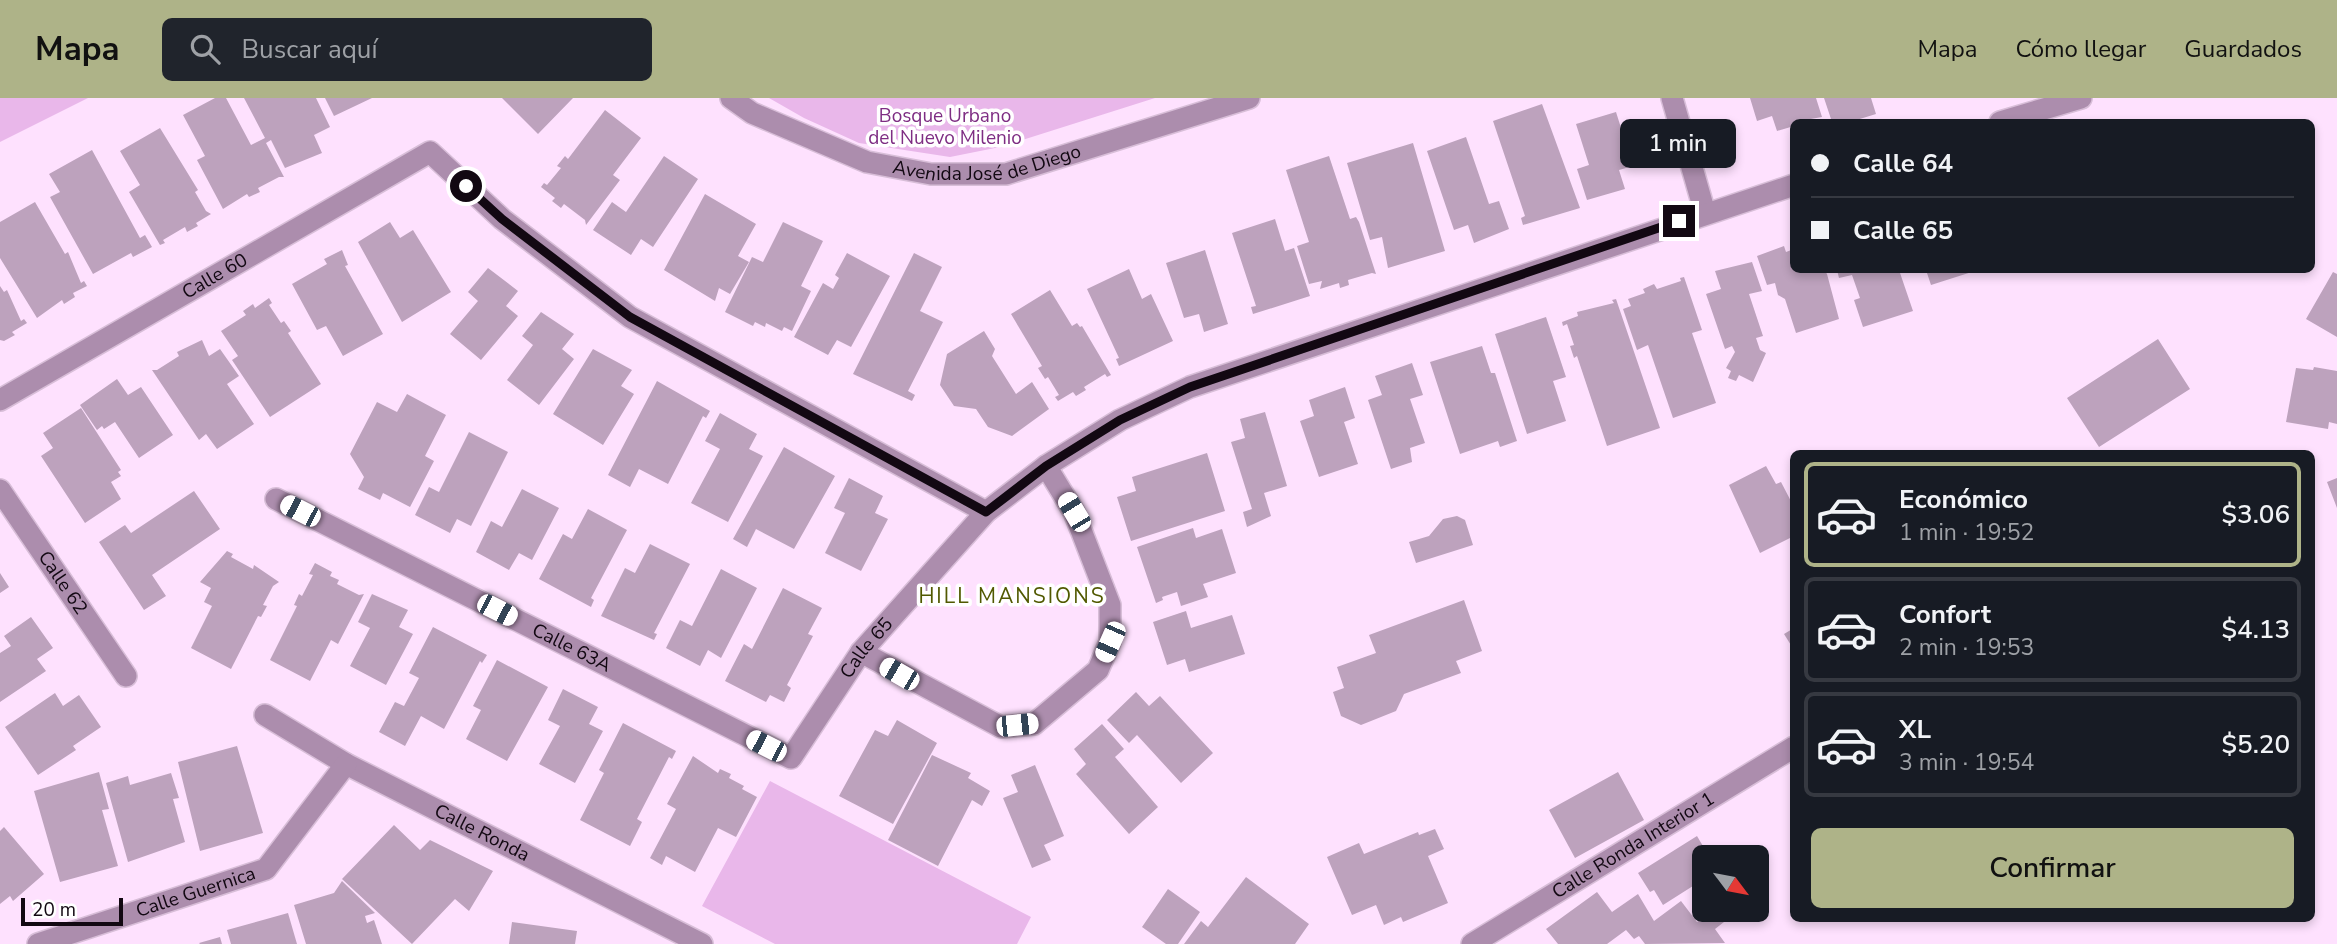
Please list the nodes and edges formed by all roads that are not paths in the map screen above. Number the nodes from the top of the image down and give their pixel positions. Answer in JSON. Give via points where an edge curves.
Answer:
{"nodes":[{"id":1,"x":731,"y":98,"type":"edge"},
{"id":2,"x":1250,"y":98,"type":"edge"},
{"id":3,"x":1672,"y":98,"type":"edge"},
{"id":4,"x":2081,"y":98,"type":"edge"},
{"id":5,"x":2010,"y":119,"type":"edge"},
{"id":6,"x":1790,"y":186,"type":"edge"},
{"id":7,"x":1704,"y":212,"type":"junction"},
{"id":8,"x":0,"y":400,"type":"edge"},
{"id":9,"x":1046,"y":466,"type":"junction"},
{"id":10,"x":0,"y":490,"type":"edge"},
{"id":11,"x":276,"y":499,"type":"dead end"},
{"id":12,"x":986,"y":512,"type":"junction"},
{"id":13,"x":860,"y":652,"type":"junction"},
{"id":14,"x":126,"y":676,"type":"dead end"},
{"id":15,"x":265,"y":715,"type":"dead end"},
{"id":16,"x":1790,"y":749,"type":"edge"},
{"id":17,"x":791,"y":758,"type":"joint"},
{"id":18,"x":346,"y":764,"type":"junction"},
{"id":19,"x":38,"y":944,"type":"edge"},
{"id":20,"x":702,"y":944,"type":"edge"},
{"id":21,"x":1472,"y":944,"type":"edge"}],
"edges":[{"from":1,"to":2,"type":"street","name":"Avenida José de Diego","via":[[752,113],[867,162],[931,174],[1006,174]]},
{"from":3,"to":7,"type":"street"},
{"from":4,"to":5,"type":"street"},
{"from":6,"to":7,"type":"street","name":"Calle 65"},
{"from":7,"to":9,"type":"street","name":"Calle 65","via":[[1190,387],[1120,420]]},
{"from":8,"to":12,"type":"street","name":"Calle 60","via":[[430,152],[502,219],[630,317]]},
{"from":9,"to":12,"type":"street","name":"Calle 65"},
{"from":9,"to":13,"type":"street","via":[[1074,512],[1110,605],[1110,642],[1098,670],[1034,724],[1001,727]]},
{"from":10,"to":14,"type":"street","name":"Calle 62"},
{"from":11,"to":17,"type":"street","name":"Calle 63A"},
{"from":12,"to":13,"type":"street","name":"Calle 65"},
{"from":13,"to":17,"type":"street","name":"Calle 65"},
{"from":15,"to":18,"type":"street","name":"Calle Ronda"},
{"from":16,"to":21,"type":"street","name":"Calle Ronda Interior 1"},
{"from":18,"to":19,"type":"street","name":"Calle Guernica","via":[[266,869]]},
{"from":18,"to":20,"type":"street","name":"Calle Ronda"}]}
